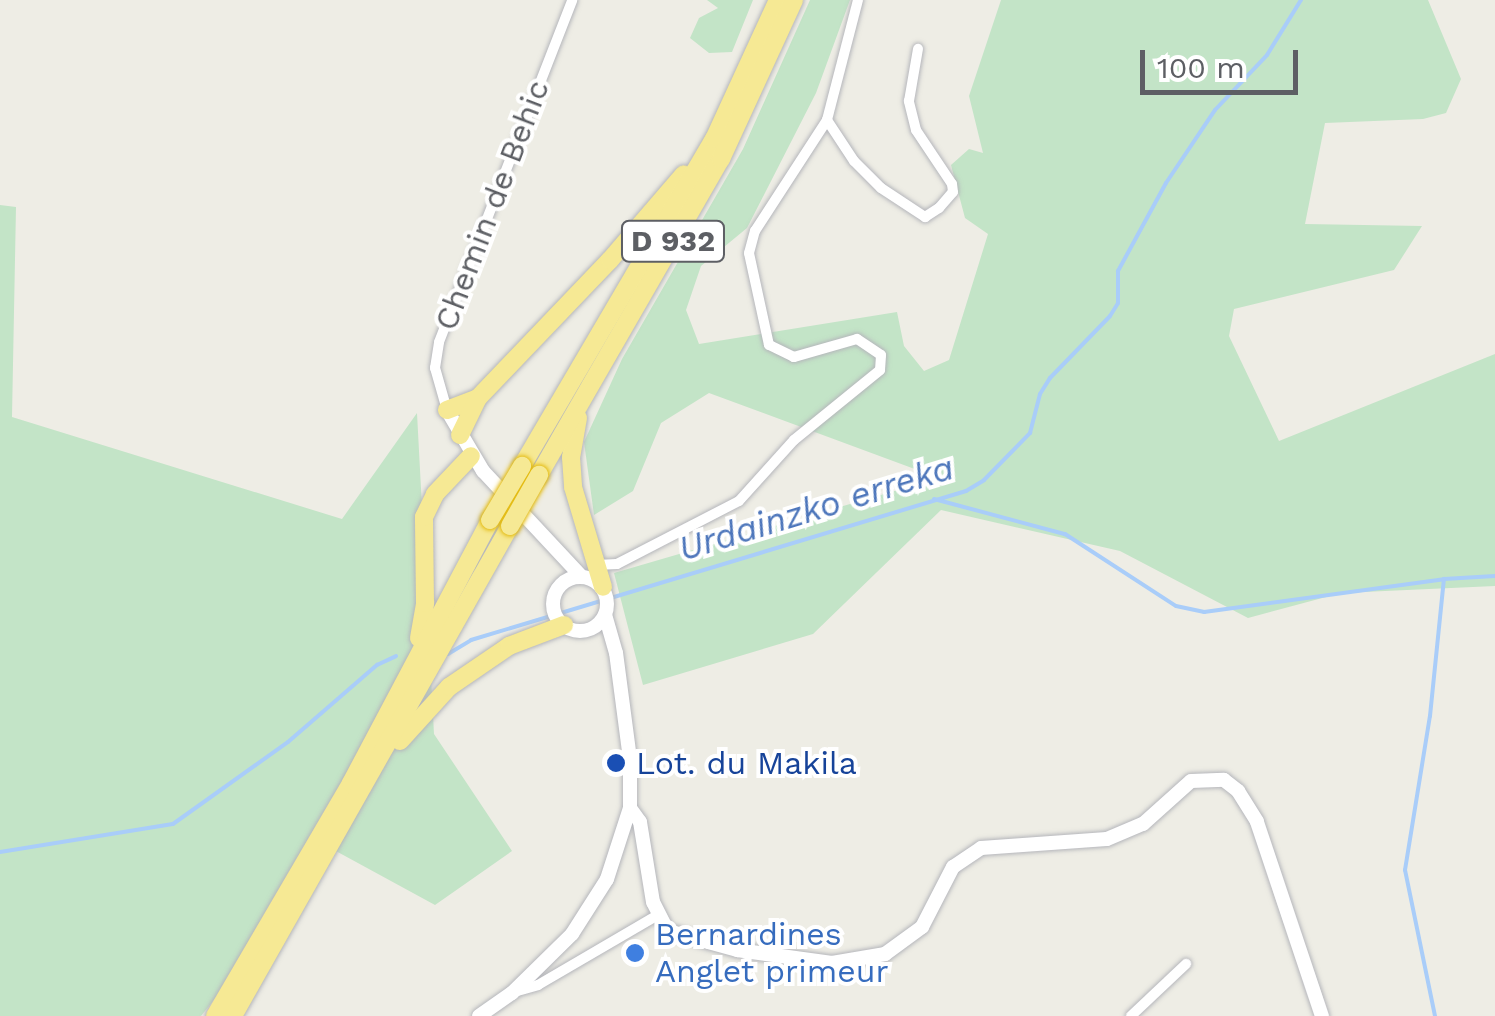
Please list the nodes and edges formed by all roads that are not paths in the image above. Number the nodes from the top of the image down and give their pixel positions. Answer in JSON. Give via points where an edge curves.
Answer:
{"nodes":[{"id":1,"x":572,"y":0,"type":"edge"},
{"id":2,"x":778,"y":0,"type":"edge"},
{"id":3,"x":794,"y":0,"type":"edge"},
{"id":4,"x":858,"y":0,"type":"edge"},
{"id":5,"x":918,"y":49,"type":"dead end"},
{"id":6,"x":827,"y":120,"type":"junction"},
{"id":7,"x":714,"y":139,"type":"junction"},
{"id":8,"x":586,"y":392,"type":"junction"},
{"id":9,"x":478,"y":398,"type":"junction"},
{"id":10,"x":448,"y":410,"type":"junction"},
{"id":11,"x":460,"y":435,"type":"junction"},
{"id":12,"x":471,"y":456,"type":"junction"},
{"id":13,"x":530,"y":471,"type":"junction"},
{"id":14,"x":560,"y":553,"type":"junction"},
{"id":15,"x":588,"y":570,"type":"junction"},
{"id":16,"x":564,"y":581,"type":"junction"},
{"id":17,"x":605,"y":599,"type":"junction"},
{"id":18,"x":558,"y":616,"type":"junction"},
{"id":19,"x":591,"y":629,"type":"junction"},
{"id":20,"x":616,"y":653,"type":"junction"},
{"id":21,"x":425,"y":658,"type":"junction"},
{"id":22,"x":367,"y":786,"type":"junction"},
{"id":23,"x":630,"y":808,"type":"junction"},
{"id":24,"x":658,"y":915,"type":"junction"},
{"id":25,"x":1186,"y":964,"type":"dead end"},
{"id":26,"x":512,"y":993,"type":"junction"},
{"id":27,"x":215,"y":1016,"type":"edge"},
{"id":28,"x":232,"y":1016,"type":"edge"},
{"id":29,"x":479,"y":1016,"type":"edge"},
{"id":30,"x":1130,"y":1016,"type":"edge"},
{"id":31,"x":1322,"y":1016,"type":"edge"}],
"edges":[{"from":1,"to":10,"type":"street","name":"Chemin de Behic","via":[[439,342],[436,368]]},
{"from":2,"to":7,"type":"highway","number":"D 932"},
{"from":3,"to":8,"type":"highway","number":"D 932","via":[[721,159]]},
{"from":4,"to":6,"type":"street"},
{"from":5,"to":6,"type":"street","via":[[909,101],[916,130],[952,184],[939,208],[925,217],[880,188]]},
{"from":6,"to":15,"type":"street","via":[[755,231],[749,253],[755,287],[768,344],[781,354],[794,357],[858,339],[881,355],[880,370],[794,440],[740,501],[617,564]]},
{"from":7,"to":9,"type":"highway"},
{"from":7,"to":13,"type":"highway","number":"D 932"},
{"from":8,"to":13,"type":"highway","number":"D 932"},
{"from":8,"to":15,"type":"highway","via":[[570,457]]},
{"from":9,"to":10,"type":"highway"},
{"from":9,"to":11,"type":"highway"},
{"from":10,"to":11,"type":"street","name":"Chemin de Behic"},
{"from":11,"to":12,"type":"street","name":"Chemin de Behic"},
{"from":12,"to":14,"type":"street","name":"Chemin de Behic"},
{"from":12,"to":21,"type":"highway","via":[[424,517]]},
{"from":13,"to":21,"type":"highway","number":"D 932","bridge":true,"via":[[510,526]]},
{"from":13,"to":21,"type":"highway","number":"D 932","bridge":true,"via":[[490,520]]},
{"from":14,"to":15,"type":"street","name":"Chemin de Behic"},
{"from":14,"to":16,"type":"street"},
{"from":15,"to":16,"type":"street"},
{"from":15,"to":17,"type":"highway"},
{"from":16,"to":18,"type":"street"},
{"from":17,"to":19,"type":"street"},
{"from":17,"to":20,"type":"street"},
{"from":18,"to":19,"type":"street","via":[[577,631]]},
{"from":18,"to":22,"type":"highway","via":[[449,687]]},
{"from":19,"to":20,"type":"street"},
{"from":20,"to":23,"type":"street"},
{"from":21,"to":22,"type":"highway","number":"D 932"},
{"from":21,"to":27,"type":"highway","number":"D 932","via":[[401,685]]},
{"from":22,"to":28,"type":"highway","number":"D 932"},
{"from":23,"to":24,"type":"street","via":[[640,822]]},
{"from":23,"to":26,"type":"street","via":[[607,880],[572,934]]},
{"from":24,"to":26,"type":"street","via":[[538,985]]},
{"from":24,"to":31,"type":"street","via":[[668,930],[737,950],[832,964],[884,954],[922,927],[952,868],[981,848],[1107,839],[1143,824],[1192,781],[1224,780],[1257,822]]},
{"from":25,"to":30,"type":"street"},
{"from":26,"to":29,"type":"street"}]}
